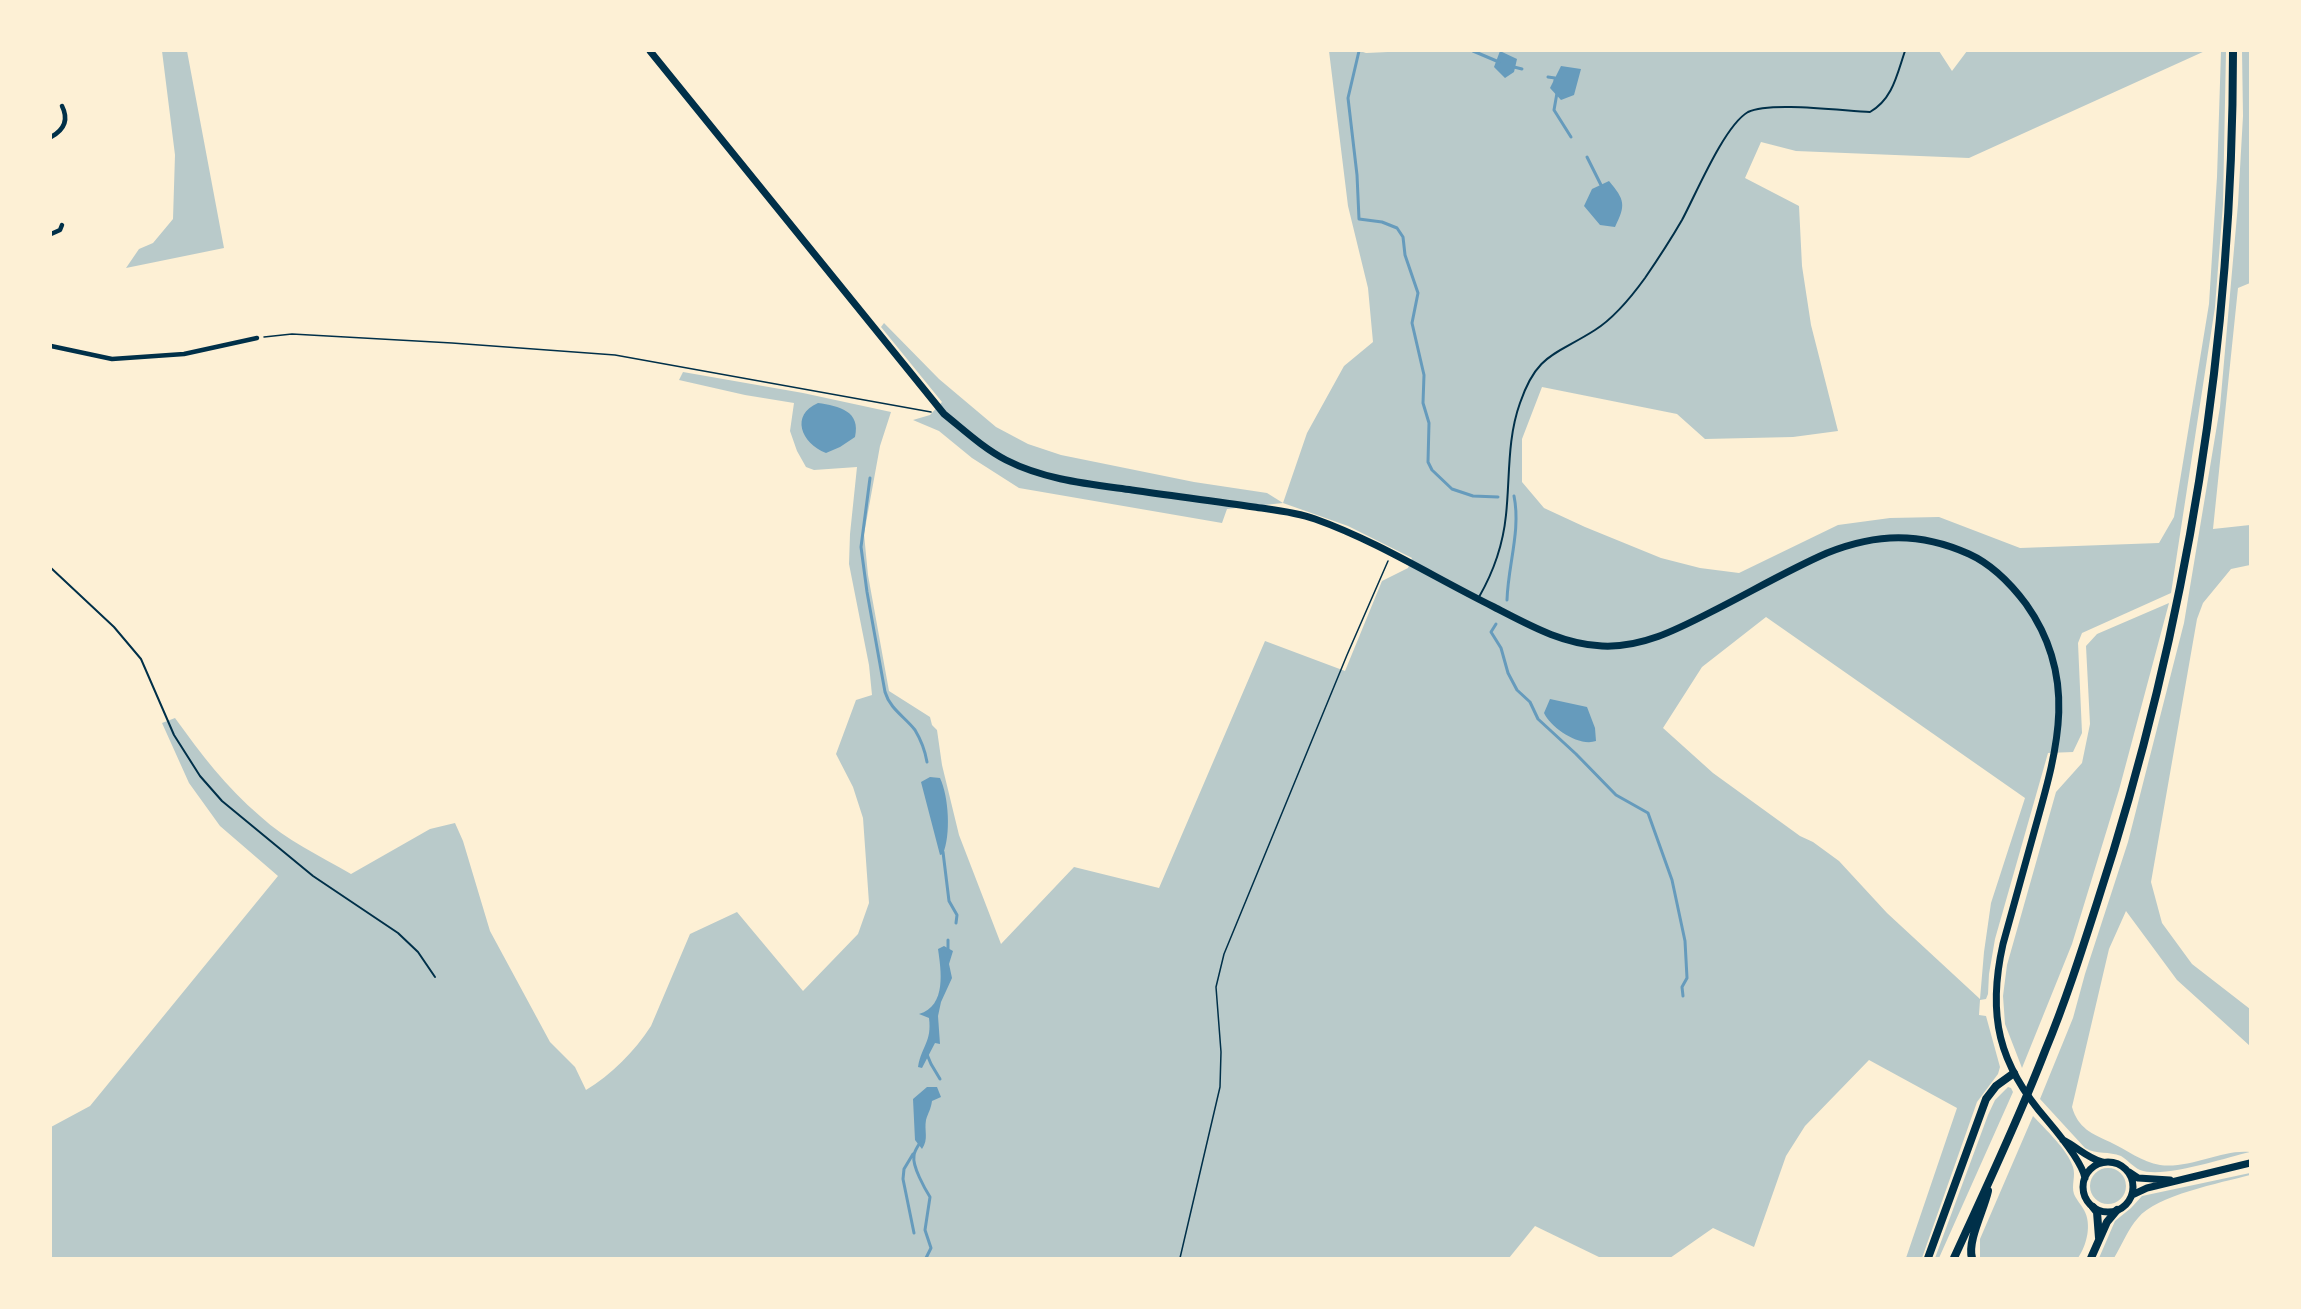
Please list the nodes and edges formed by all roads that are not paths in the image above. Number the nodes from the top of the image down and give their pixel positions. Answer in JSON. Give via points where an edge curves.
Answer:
{"nodes":[{"id":1,"x":650,"y":51,"type":"edge"},
{"id":2,"x":1905,"y":51,"type":"edge"},
{"id":3,"x":2233,"y":51,"type":"edge"},
{"id":4,"x":62,"y":106,"type":"dead end"},
{"id":5,"x":51,"y":137,"type":"edge"},
{"id":6,"x":62,"y":225,"type":"dead end"},
{"id":7,"x":51,"y":234,"type":"edge"},
{"id":8,"x":257,"y":338,"type":"road end"},
{"id":9,"x":51,"y":346,"type":"edge"},
{"id":10,"x":51,"y":567,"type":"edge"},
{"id":11,"x":1478,"y":599,"type":"junction"},
{"id":12,"x":435,"y":977,"type":"dead end"},
{"id":13,"x":2014,"y":1074,"type":"junction"},
{"id":14,"x":2063,"y":1140,"type":"junction"},
{"id":15,"x":2102,"y":1162,"type":"junction"},
{"id":16,"x":2250,"y":1163,"type":"edge"},
{"id":17,"x":2128,"y":1171,"type":"junction"},
{"id":18,"x":2085,"y":1178,"type":"junction"},
{"id":19,"x":2182,"y":1180,"type":"junction"},
{"id":20,"x":1989,"y":1181,"type":"junction"},
{"id":21,"x":2132,"y":1195,"type":"junction"},
{"id":22,"x":2093,"y":1207,"type":"junction"},
{"id":23,"x":2117,"y":1210,"type":"junction"},
{"id":24,"x":2099,"y":1238,"type":"junction"},
{"id":25,"x":1928,"y":1258,"type":"edge"},
{"id":26,"x":1954,"y":1258,"type":"edge"},
{"id":27,"x":1972,"y":1258,"type":"edge"},
{"id":28,"x":2091,"y":1258,"type":"edge"}],
"edges":[{"from":1,"to":11,"type":"main road","via":[[944,414],[981,445],[1027,470],[1078,483],[1312,518]]},
{"from":2,"to":11,"type":"lane","via":[[1888,97],[1870,112],[1772,107],[1749,112],[1735,124],[1645,279],[1597,329],[1552,353],[1535,369],[1519,403],[1510,444],[1506,517],[1497,559]]},
{"from":3,"to":20,"type":"main road","via":[[2232,156],[2221,317],[2205,451],[2175,621],[2122,827],[2083,947],[2045,1052]]},
{"from":4,"to":5,"type":"street","via":[[65,122],[61,131]]},
{"from":6,"to":7,"type":"street"},
{"from":8,"to":9,"type":"street","via":[[183,354],[112,359]]},
{"from":10,"to":12,"type":"lane","via":[[141,658],[174,735],[200,776],[222,801],[313,876],[398,933],[418,952]]},
{"from":11,"to":13,"type":"main road","via":[[1539,631],[1577,643],[1604,646],[1647,641],[1677,629],[1828,553],[1860,542],[1913,537],[1943,543],[1985,561],[2037,620],[2053,665],[2060,704],[2052,767],[1997,972],[1995,1006],[2001,1040]]},
{"from":13,"to":14,"type":"main road"},
{"from":13,"to":25,"type":"main road","via":[[1996,1086],[1986,1099]]},
{"from":14,"to":15,"type":"main road"},
{"from":14,"to":18,"type":"main road"},
{"from":15,"to":17,"type":"main road","via":[[2115,1162]]},
{"from":15,"to":18,"type":"main road","via":[[2091,1168]]},
{"from":16,"to":19,"type":"main road"},
{"from":17,"to":19,"type":"main road","via":[[2139,1178]]},
{"from":17,"to":21,"type":"main road"},
{"from":18,"to":22,"type":"main road","via":[[2084,1195]]},
{"from":19,"to":21,"type":"main road"},
{"from":20,"to":26,"type":"main road"},
{"from":20,"to":27,"type":"main road","via":[[1985,1206],[1971,1242]]},
{"from":21,"to":23,"type":"main road"},
{"from":22,"to":23,"type":"main road","via":[[2106,1212]]},
{"from":22,"to":24,"type":"main road"},
{"from":23,"to":24,"type":"main road"},
{"from":24,"to":28,"type":"main road"}]}
